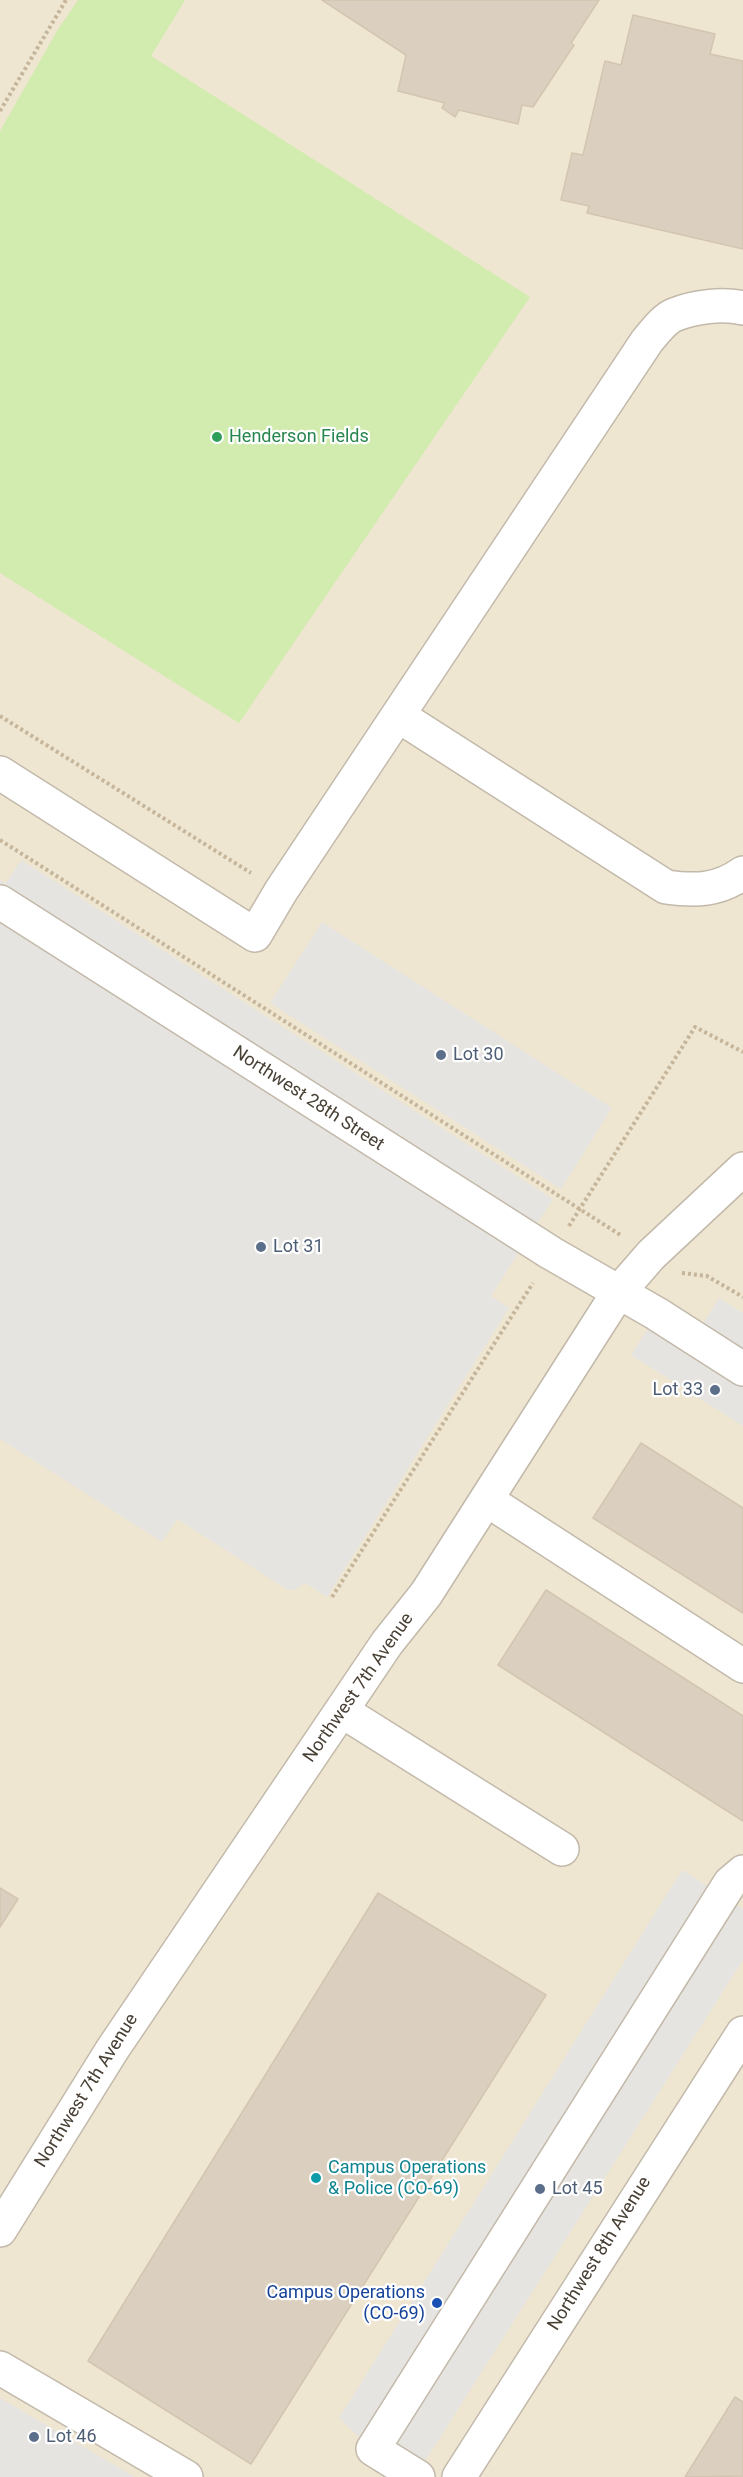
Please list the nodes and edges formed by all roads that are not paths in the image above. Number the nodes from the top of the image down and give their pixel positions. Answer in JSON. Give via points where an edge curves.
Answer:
{"nodes":[{"id":1,"x":743,"y":308,"type":"edge"},
{"id":2,"x":399,"y":716,"type":"junction"},
{"id":3,"x":0,"y":773,"type":"edge"},
{"id":4,"x":743,"y":873,"type":"edge"},
{"id":5,"x":0,"y":902,"type":"edge"},
{"id":6,"x":743,"y":1169,"type":"edge"},
{"id":7,"x":618,"y":1293,"type":"junction"},
{"id":8,"x":743,"y":1369,"type":"edge"},
{"id":9,"x":487,"y":1500,"type":"junction"},
{"id":10,"x":743,"y":1665,"type":"edge"},
{"id":11,"x":342,"y":1711,"type":"junction"},
{"id":12,"x":562,"y":1849,"type":"dead end"},
{"id":13,"x":743,"y":1872,"type":"edge"},
{"id":14,"x":743,"y":2033,"type":"edge"},
{"id":15,"x":0,"y":2230,"type":"edge"},
{"id":16,"x":2,"y":2373,"type":"edge"},
{"id":17,"x":186,"y":2477,"type":"edge"},
{"id":18,"x":417,"y":2477,"type":"edge"},
{"id":19,"x":459,"y":2477,"type":"edge"}],
"edges":[{"from":1,"to":2,"type":"street","via":[[699,309],[672,315],[646,341]]},
{"from":2,"to":3,"type":"street","via":[[255,935]]},
{"from":2,"to":4,"type":"street","via":[[666,887],[691,891],[714,888]]},
{"from":5,"to":7,"type":"street","name":"Northwest 28th Street"},
{"from":6,"to":7,"type":"street","name":"Northwest 7th Avenue","via":[[651,1255]]},
{"from":7,"to":8,"type":"street","name":"Northwest 28th Street"},
{"from":7,"to":9,"type":"street","name":"Northwest 7th Avenue"},
{"from":9,"to":10,"type":"street"},
{"from":9,"to":11,"type":"street","name":"Northwest 7th Avenue"},
{"from":11,"to":12,"type":"street"},
{"from":11,"to":15,"type":"street","name":"Northwest 7th Avenue","via":[[112,2050]]},
{"from":13,"to":18,"type":"street","via":[[730,1883],[373,2448]]},
{"from":14,"to":19,"type":"street","name":"Northwest 8th Avenue"},
{"from":16,"to":17,"type":"street"}]}
